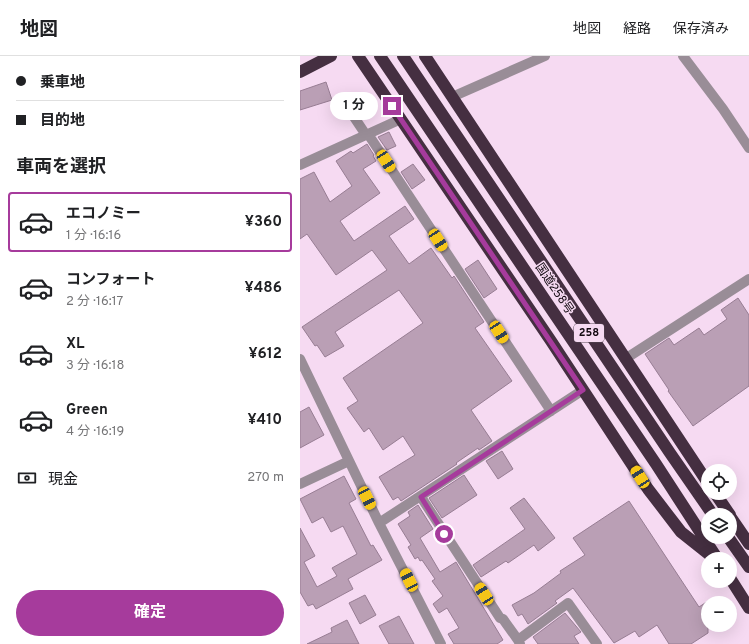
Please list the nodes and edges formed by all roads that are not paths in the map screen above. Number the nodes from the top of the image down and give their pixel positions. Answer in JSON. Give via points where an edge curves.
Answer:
{"nodes":[{"id":1,"x":331,"y":56,"type":"edge"},
{"id":2,"x":358,"y":56,"type":"edge"},
{"id":3,"x":380,"y":56,"type":"edge"},
{"id":4,"x":403,"y":56,"type":"edge"},
{"id":5,"x":425,"y":56,"type":"edge"},
{"id":6,"x":545,"y":56,"type":"edge"},
{"id":7,"x":683,"y":56,"type":"edge"},
{"id":8,"x":523,"y":60,"type":"edge"},
{"id":9,"x":300,"y":72,"type":"edge"},
{"id":10,"x":452,"y":97,"type":"junction"},
{"id":11,"x":344,"y":102,"type":"dead end"},
{"id":12,"x":401,"y":118,"type":"junction"},
{"id":13,"x":367,"y":135,"type":"junction"},
{"id":14,"x":749,"y":148,"type":"edge"},
{"id":15,"x":300,"y":165,"type":"edge"},
{"id":16,"x":749,"y":279,"type":"edge"},
{"id":17,"x":300,"y":359,"type":"edge"},
{"id":18,"x":625,"y":359,"type":"junction"},
{"id":19,"x":583,"y":390,"type":"junction"},
{"id":20,"x":551,"y":410,"type":"junction"},
{"id":21,"x":349,"y":461,"type":"junction"},
{"id":22,"x":701,"y":473,"type":"edge"},
{"id":23,"x":300,"y":484,"type":"edge"},
{"id":24,"x":421,"y":497,"type":"junction"},
{"id":25,"x":708,"y":508,"type":"edge"},
{"id":26,"x":379,"y":523,"type":"junction"},
{"id":27,"x":737,"y":526,"type":"edge"},
{"id":28,"x":733,"y":544,"type":"edge"},
{"id":29,"x":749,"y":544,"type":"edge"},
{"id":30,"x":707,"y":552,"type":"edge"},
{"id":31,"x":712,"y":552,"type":"edge"},
{"id":32,"x":749,"y":567,"type":"edge"},
{"id":33,"x":736,"y":588,"type":"edge"},
{"id":34,"x":749,"y":608,"type":"edge"},
{"id":35,"x":519,"y":642,"type":"edge"},
{"id":36,"x":441,"y":644,"type":"edge"},
{"id":37,"x":597,"y":644,"type":"edge"}],
"edges":[{"from":1,"to":9,"type":"highway"},
{"from":2,"to":12,"type":"highway"},
{"from":3,"to":31,"type":"highway","name":"国道258号","number":"258","via":[[656,464]]},
{"from":4,"to":25,"type":"highway","name":"国道258号","number":"258"},
{"from":5,"to":10,"type":"highway"},
{"from":6,"to":8,"type":"street"},
{"from":7,"to":14,"type":"street"},
{"from":8,"to":10,"type":"street"},
{"from":10,"to":18,"type":"highway"},
{"from":11,"to":13,"type":"street"},
{"from":12,"to":13,"type":"street"},
{"from":12,"to":19,"type":"highway"},
{"from":13,"to":15,"type":"street"},
{"from":13,"to":20,"type":"street"},
{"from":16,"to":18,"type":"street"},
{"from":17,"to":21,"type":"street"},
{"from":18,"to":22,"type":"highway"},
{"from":19,"to":20,"type":"street"},
{"from":19,"to":30,"type":"highway","via":[[648,489],[681,532]]},
{"from":20,"to":24,"type":"street"},
{"from":21,"to":23,"type":"street"},
{"from":21,"to":26,"type":"street"},
{"from":24,"to":26,"type":"street"},
{"from":24,"to":35,"type":"street","via":[[500,618],[504,619]]},
{"from":26,"to":36,"type":"street"},
{"from":27,"to":29,"type":"highway"},
{"from":28,"to":32,"type":"highway"},
{"from":33,"to":34,"type":"highway"},
{"from":35,"to":37,"type":"street","via":[[568,603]]}]}
